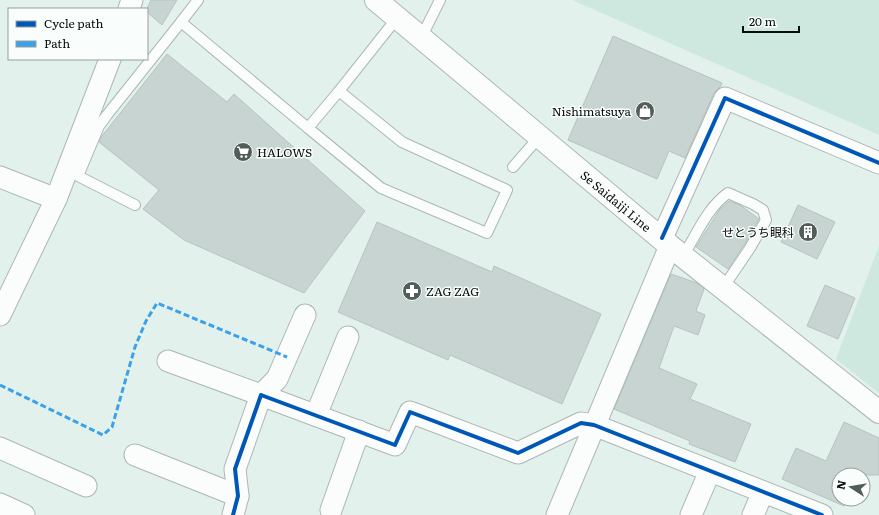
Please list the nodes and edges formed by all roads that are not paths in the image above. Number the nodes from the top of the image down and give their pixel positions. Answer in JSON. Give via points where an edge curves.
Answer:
{"nodes":[{"id":1,"x":198,"y":0,"type":"edge"},
{"id":2,"x":376,"y":0,"type":"edge"},
{"id":3,"x":440,"y":0,"type":"edge"},
{"id":4,"x":397,"y":18,"type":"junction"},
{"id":5,"x":181,"y":22,"type":"junction"},
{"id":6,"x":421,"y":38,"type":"junction"},
{"id":7,"x":110,"y":60,"type":"edge"},
{"id":8,"x":338,"y":90,"type":"junction"},
{"id":9,"x":308,"y":128,"type":"junction"},
{"id":10,"x":540,"y":136,"type":"junction"},
{"id":11,"x":879,"y":164,"type":"edge"},
{"id":12,"x":513,"y":167,"type":"dead end"},
{"id":13,"x":0,"y":177,"type":"edge"},
{"id":14,"x":56,"y":200,"type":"junction"},
{"id":15,"x":135,"y":205,"type":"dead end"},
{"id":16,"x":671,"y":247,"type":"junction"},
{"id":17,"x":723,"y":288,"type":"junction"},
{"id":18,"x":0,"y":315,"type":"edge"},
{"id":19,"x":305,"y":315,"type":"dead end"},
{"id":20,"x":348,"y":337,"type":"dead end"},
{"id":21,"x":168,"y":361,"type":"dead end"},
{"id":22,"x":261,"y":395,"type":"junction"},
{"id":23,"x":879,"y":412,"type":"edge"},
{"id":24,"x":316,"y":415,"type":"junction"},
{"id":25,"x":594,"y":425,"type":"junction"},
{"id":26,"x":359,"y":432,"type":"junction"},
{"id":27,"x":0,"y":448,"type":"edge"},
{"id":28,"x":135,"y":455,"type":"dead end"},
{"id":29,"x":710,"y":470,"type":"junction"},
{"id":30,"x":86,"y":486,"type":"dead end"},
{"id":31,"x":763,"y":492,"type":"junction"},
{"id":32,"x":0,"y":504,"type":"edge"},
{"id":33,"x":235,"y":506,"type":"edge"},
{"id":34,"x":331,"y":510,"type":"dead end"},
{"id":35,"x":813,"y":513,"type":"edge"},
{"id":36,"x":24,"y":515,"type":"edge"},
{"id":37,"x":557,"y":515,"type":"edge"},
{"id":38,"x":691,"y":515,"type":"edge"},
{"id":39,"x":753,"y":515,"type":"edge"}],
"edges":[{"from":1,"to":5,"type":"lane"},
{"from":2,"to":4,"type":"main road","name":"Se Saidaiji Line"},
{"from":3,"to":6,"type":"lane"},
{"from":4,"to":6,"type":"main road","name":"Se Saidaiji Line"},
{"from":4,"to":8,"type":"lane"},
{"from":5,"to":9,"type":"lane"},
{"from":5,"to":15,"type":"lane","via":[[107,114],[99,126],[78,176]]},
{"from":6,"to":10,"type":"main road","name":"Se Saidaiji Line"},
{"from":7,"to":14,"type":"street"},
{"from":8,"to":9,"type":"lane"},
{"from":8,"to":9,"type":"lane","via":[[402,142],[507,190],[487,233],[381,188]]},
{"from":10,"to":12,"type":"lane"},
{"from":10,"to":16,"type":"main road","name":"Se Saidaiji Line"},
{"from":11,"to":16,"type":"street","via":[[724,98]]},
{"from":13,"to":14,"type":"street"},
{"from":14,"to":18,"type":"street"},
{"from":16,"to":17,"type":"main road","name":"Se Saidaiji Line"},
{"from":16,"to":17,"type":"lane","via":[[728,193],[763,210],[766,220]]},
{"from":16,"to":25,"type":"street"},
{"from":17,"to":23,"type":"main road","name":"Se Saidaiji Line"},
{"from":19,"to":22,"type":"street","via":[[277,379]]},
{"from":20,"to":24,"type":"street"},
{"from":21,"to":22,"type":"street"},
{"from":22,"to":24,"type":"street"},
{"from":22,"to":33,"type":"street","via":[[235,469]]},
{"from":24,"to":26,"type":"street"},
{"from":25,"to":26,"type":"street","via":[[581,423],[518,453],[410,412],[395,445]]},
{"from":25,"to":29,"type":"street"},
{"from":25,"to":37,"type":"street"},
{"from":26,"to":34,"type":"street"},
{"from":27,"to":30,"type":"street"},
{"from":28,"to":33,"type":"street"},
{"from":29,"to":31,"type":"street"},
{"from":29,"to":38,"type":"street"},
{"from":31,"to":35,"type":"street"},
{"from":31,"to":39,"type":"street"},
{"from":32,"to":36,"type":"street"}]}
